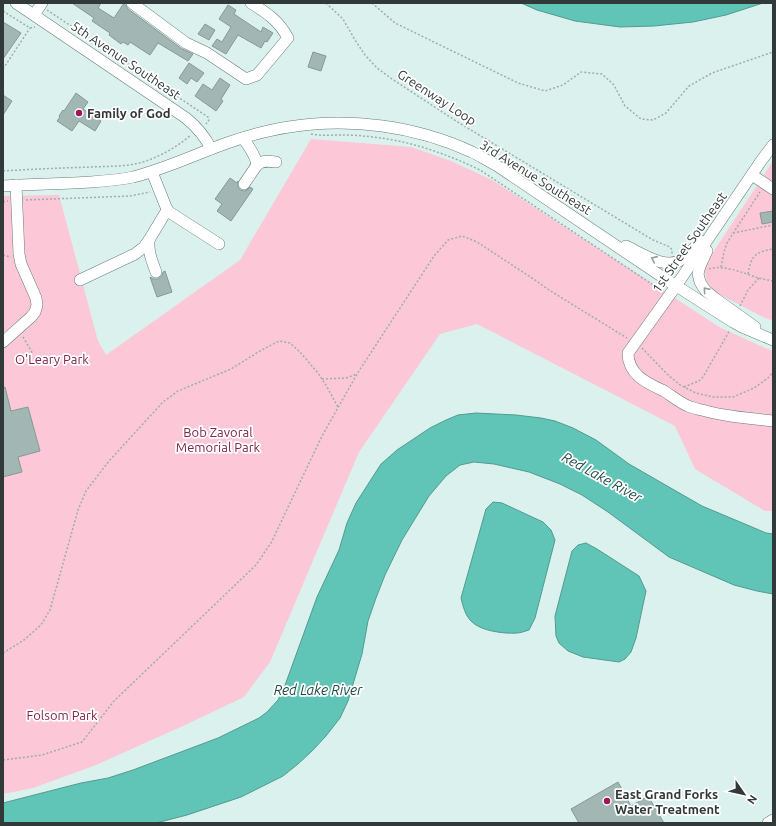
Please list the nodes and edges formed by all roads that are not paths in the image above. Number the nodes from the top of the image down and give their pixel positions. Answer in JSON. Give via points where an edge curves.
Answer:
{"nodes":[{"id":1,"x":16,"y":3,"type":"edge"},
{"id":2,"x":132,"y":3,"type":"edge"},
{"id":3,"x":251,"y":3,"type":"edge"},
{"id":4,"x":41,"y":4,"type":"edge"},
{"id":5,"x":34,"y":15,"type":"junction"},
{"id":6,"x":243,"y":138,"type":"junction"},
{"id":7,"x":773,"y":145,"type":"edge"},
{"id":8,"x":211,"y":149,"type":"junction"},
{"id":9,"x":276,"y":162,"type":"dead end"},
{"id":10,"x":257,"y":164,"type":"junction"},
{"id":11,"x":152,"y":172,"type":"junction"},
{"id":12,"x":752,"y":175,"type":"junction"},
{"id":13,"x":244,"y":184,"type":"dead end"},
{"id":14,"x":16,"y":185,"type":"junction"},
{"id":15,"x":3,"y":186,"type":"edge"},
{"id":16,"x":769,"y":186,"type":"edge"},
{"id":17,"x":167,"y":210,"type":"junction"},
{"id":18,"x":727,"y":212,"type":"junction"},
{"id":19,"x":592,"y":230,"type":"junction"},
{"id":20,"x":149,"y":240,"type":"junction"},
{"id":21,"x":219,"y":244,"type":"dead end"},
{"id":22,"x":156,"y":272,"type":"dead end"},
{"id":23,"x":80,"y":280,"type":"dead end"},
{"id":24,"x":676,"y":286,"type":"junction"},
{"id":25,"x":735,"y":318,"type":"junction"},
{"id":26,"x":772,"y":340,"type":"edge"},
{"id":27,"x":3,"y":342,"type":"edge"},
{"id":28,"x":773,"y":421,"type":"edge"},
{"id":29,"x":773,"y":820,"type":"edge"},
{"id":30,"x":768,"y":823,"type":"edge"}],
"edges":[{"from":1,"to":5,"type":"street","name":"5th Avenue Southeast"},
{"from":2,"to":3,"type":"street","via":[[186,43],[207,53],[246,79],[257,75],[288,38],[277,21]]},
{"from":4,"to":5,"type":"street"},
{"from":5,"to":8,"type":"street","name":"5th Avenue Southeast","via":[[186,118],[199,129]]},
{"from":6,"to":8,"type":"street","name":"3rd Avenue Southeast"},
{"from":6,"to":10,"type":"street"},
{"from":6,"to":19,"type":"street","name":"3rd Avenue Southeast","via":[[270,130],[334,123],[384,126],[420,134],[472,152]]},
{"from":7,"to":12,"type":"street","name":"1st Street Southeast"},
{"from":8,"to":11,"type":"street","name":"3rd Avenue Southeast"},
{"from":9,"to":10,"type":"street"},
{"from":10,"to":13,"type":"street"},
{"from":11,"to":14,"type":"street","name":"3rd Avenue Southeast","via":[[121,180]]},
{"from":11,"to":17,"type":"street"},
{"from":12,"to":16,"type":"street"},
{"from":12,"to":18,"type":"street","name":"1st Street Southeast"},
{"from":14,"to":15,"type":"street","name":"3rd Avenue Southeast"},
{"from":14,"to":27,"type":"street","via":[[19,254],[37,305],[31,317]]},
{"from":17,"to":20,"type":"street"},
{"from":17,"to":21,"type":"street"},
{"from":18,"to":19,"type":"street","one_way":true,"via":[[690,252],[672,264],[662,263]]},
{"from":18,"to":24,"type":"street","name":"1st Street Southeast"},
{"from":25,"to":18,"type":"street","one_way":true,"via":[[706,291],[698,274]]},
{"from":19,"to":24,"type":"street","name":"3rd Avenue Southeast"},
{"from":20,"to":22,"type":"street","via":[[149,250]]},
{"from":20,"to":23,"type":"street","via":[[144,247],[127,259]]},
{"from":24,"to":25,"type":"street","name":"3rd Avenue Southeast"},
{"from":24,"to":28,"type":"street","name":"1st Street Southeast","via":[[628,354],[632,369],[647,384],[688,406],[715,414]]},
{"from":25,"to":26,"type":"street","name":"3rd Avenue Southeast","via":[[742,327]]},
{"from":29,"to":30,"type":"street"}]}
